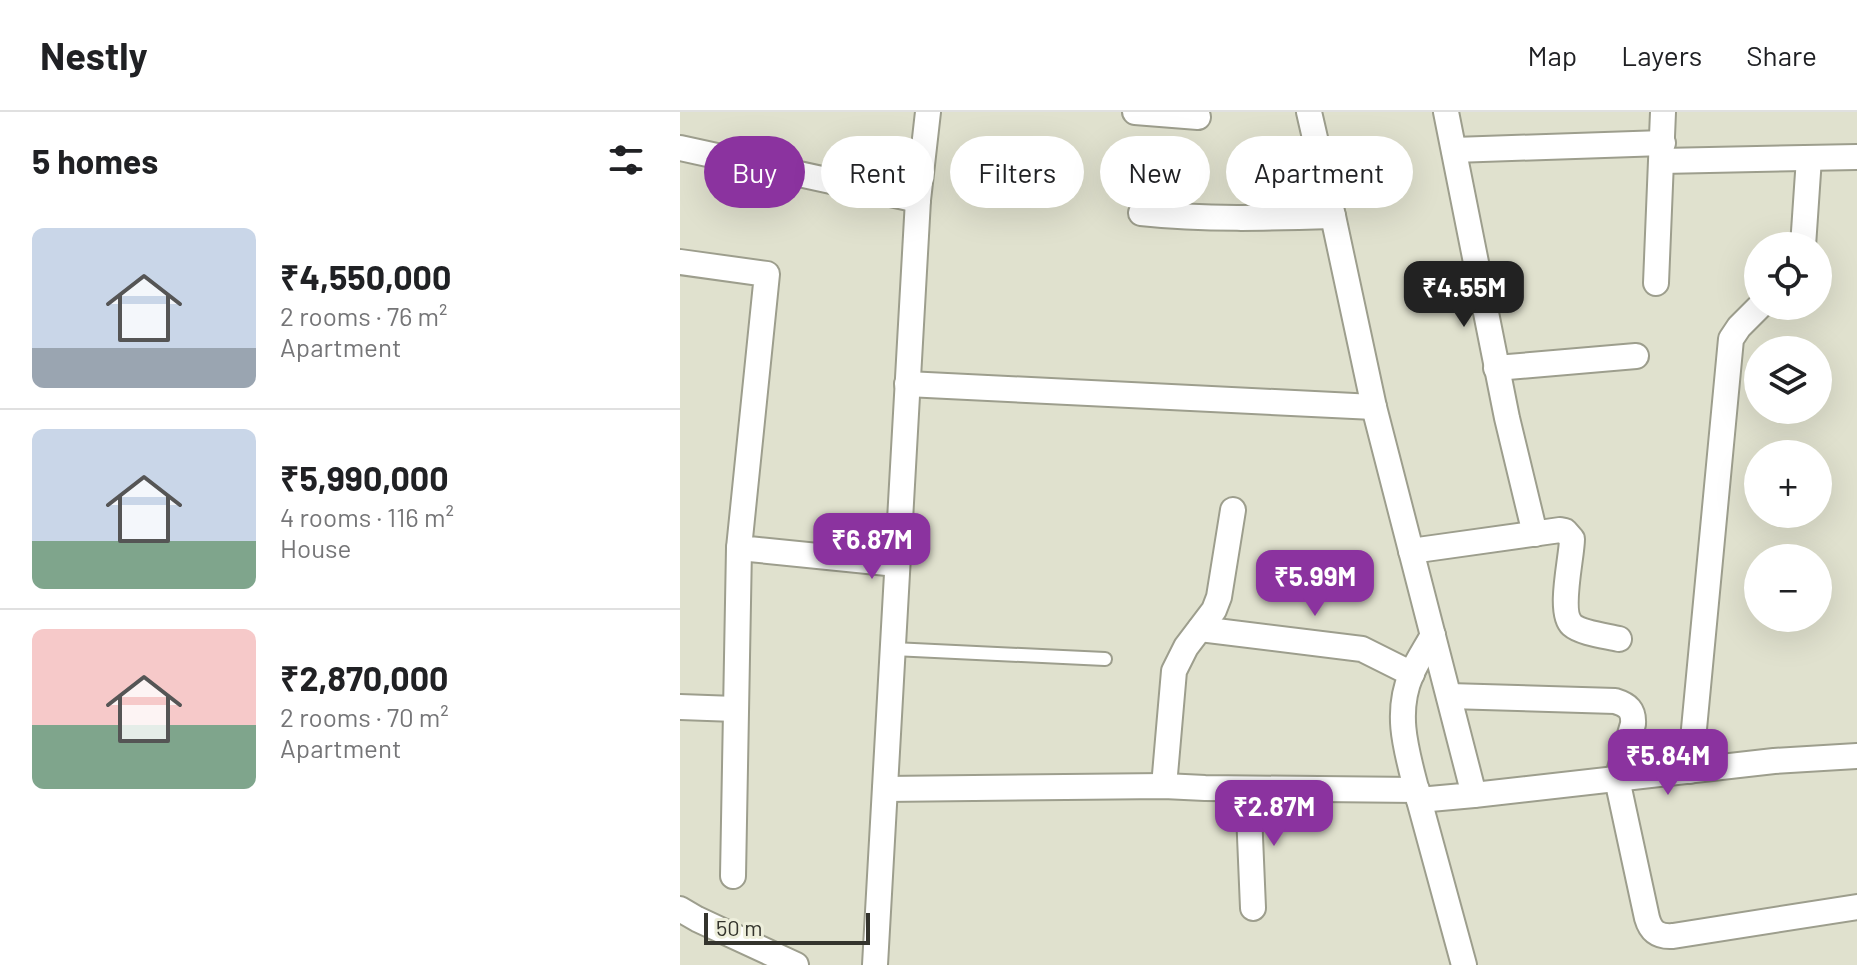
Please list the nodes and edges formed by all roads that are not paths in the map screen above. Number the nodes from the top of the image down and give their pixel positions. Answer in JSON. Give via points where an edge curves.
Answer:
{"nodes":[{"id":1,"x":928,"y":112,"type":"edge"},
{"id":2,"x":1135,"y":112,"type":"edge"},
{"id":3,"x":1309,"y":112,"type":"edge"},
{"id":4,"x":1446,"y":112,"type":"edge"},
{"id":5,"x":1663,"y":112,"type":"edge"},
{"id":6,"x":1198,"y":117,"type":"dead end"},
{"id":7,"x":925,"y":136,"type":"edge"},
{"id":8,"x":680,"y":148,"type":"edge"},
{"id":9,"x":1454,"y":150,"type":"junction"},
{"id":10,"x":1662,"y":152,"type":"junction"},
{"id":11,"x":1857,"y":157,"type":"edge"},
{"id":12,"x":1809,"y":158,"type":"junction"},
{"id":13,"x":821,"y":179,"type":"edge"},
{"id":14,"x":918,"y":208,"type":"edge"},
{"id":15,"x":1141,"y":213,"type":"dead end"},
{"id":16,"x":1333,"y":216,"type":"junction"},
{"id":17,"x":1804,"y":232,"type":"edge"},
{"id":18,"x":680,"y":262,"type":"edge"},
{"id":19,"x":1656,"y":283,"type":"dead end"},
{"id":20,"x":1745,"y":320,"type":"edge"},
{"id":21,"x":1636,"y":356,"type":"dead end"},
{"id":22,"x":1496,"y":368,"type":"junction"},
{"id":23,"x":907,"y":384,"type":"junction"},
{"id":24,"x":1374,"y":407,"type":"junction"},
{"id":25,"x":1233,"y":510,"type":"dead end"},
{"id":26,"x":1535,"y":534,"type":"junction"},
{"id":27,"x":739,"y":548,"type":"junction"},
{"id":28,"x":1411,"y":551,"type":"junction"},
{"id":29,"x":897,"y":564,"type":"junction"},
{"id":30,"x":1200,"y":629,"type":"junction"},
{"id":31,"x":1433,"y":635,"type":"junction"},
{"id":32,"x":1619,"y":639,"type":"dead end"},
{"id":33,"x":893,"y":649,"type":"junction"},
{"id":34,"x":1105,"y":659,"type":"dead end"},
{"id":35,"x":1412,"y":674,"type":"junction"},
{"id":36,"x":1449,"y":696,"type":"junction"},
{"id":37,"x":680,"y":707,"type":"edge"},
{"id":38,"x":735,"y":709,"type":"junction"},
{"id":39,"x":1857,"y":756,"type":"edge"},
{"id":40,"x":1690,"y":771,"type":"junction"},
{"id":41,"x":1617,"y":779,"type":"junction"},
{"id":42,"x":1164,"y":786,"type":"junction"},
{"id":43,"x":885,"y":789,"type":"junction"},
{"id":44,"x":1248,"y":789,"type":"junction"},
{"id":45,"x":1418,"y":795,"type":"junction"},
{"id":46,"x":1474,"y":795,"type":"junction"},
{"id":47,"x":733,"y":876,"type":"dead end"},
{"id":48,"x":1857,"y":907,"type":"edge"},
{"id":49,"x":1253,"y":908,"type":"dead end"},
{"id":50,"x":682,"y":914,"type":"edge"},
{"id":51,"x":796,"y":965,"type":"edge"},
{"id":52,"x":875,"y":965,"type":"edge"},
{"id":53,"x":1464,"y":965,"type":"edge"}],
"edges":[{"from":1,"to":7,"type":"street"},
{"from":2,"to":6,"type":"street"},
{"from":3,"to":16,"type":"street"},
{"from":4,"to":9,"type":"street"},
{"from":5,"to":10,"type":"street"},
{"from":8,"to":13,"type":"street"},
{"from":9,"to":10,"type":"street"},
{"from":9,"to":22,"type":"street"},
{"from":10,"to":12,"type":"street"},
{"from":10,"to":19,"type":"street"},
{"from":11,"to":12,"type":"street"},
{"from":12,"to":17,"type":"street"},
{"from":14,"to":23,"type":"street"},
{"from":15,"to":16,"type":"street","via":[[1239,219]]},
{"from":16,"to":24,"type":"street"},
{"from":18,"to":27,"type":"street","via":[[767,274]]},
{"from":20,"to":40,"type":"street","via":[[1731,339]]},
{"from":21,"to":22,"type":"street"},
{"from":22,"to":26,"type":"street"},
{"from":23,"to":24,"type":"street"},
{"from":23,"to":29,"type":"street"},
{"from":24,"to":28,"type":"street"},
{"from":25,"to":30,"type":"street","via":[[1219,597]]},
{"from":26,"to":28,"type":"street"},
{"from":26,"to":32,"type":"street","via":[[1560,530],[1572,539],[1567,619],[1580,630]]},
{"from":27,"to":29,"type":"street"},
{"from":27,"to":38,"type":"street"},
{"from":28,"to":31,"type":"street"},
{"from":29,"to":33,"type":"street"},
{"from":30,"to":35,"type":"street","via":[[1362,649]]},
{"from":30,"to":42,"type":"street","via":[[1174,671]]},
{"from":31,"to":35,"type":"street"},
{"from":31,"to":36,"type":"street"},
{"from":33,"to":34,"type":"lane"},
{"from":33,"to":43,"type":"street"},
{"from":35,"to":45,"type":"street","via":[[1404,695],[1402,729]]},
{"from":36,"to":41,"type":"street","via":[[1624,703],[1631,709],[1633,724]]},
{"from":36,"to":46,"type":"street"},
{"from":37,"to":38,"type":"street"},
{"from":38,"to":47,"type":"street"},
{"from":39,"to":40,"type":"street"},
{"from":40,"to":41,"type":"street"},
{"from":41,"to":46,"type":"street"},
{"from":41,"to":48,"type":"street","via":[[1649,926],[1658,935]]},
{"from":42,"to":43,"type":"street"},
{"from":42,"to":44,"type":"street"},
{"from":43,"to":52,"type":"street"},
{"from":44,"to":45,"type":"street"},
{"from":44,"to":49,"type":"street"},
{"from":45,"to":46,"type":"street"},
{"from":45,"to":53,"type":"street"},
{"from":50,"to":51,"type":"street"}]}
